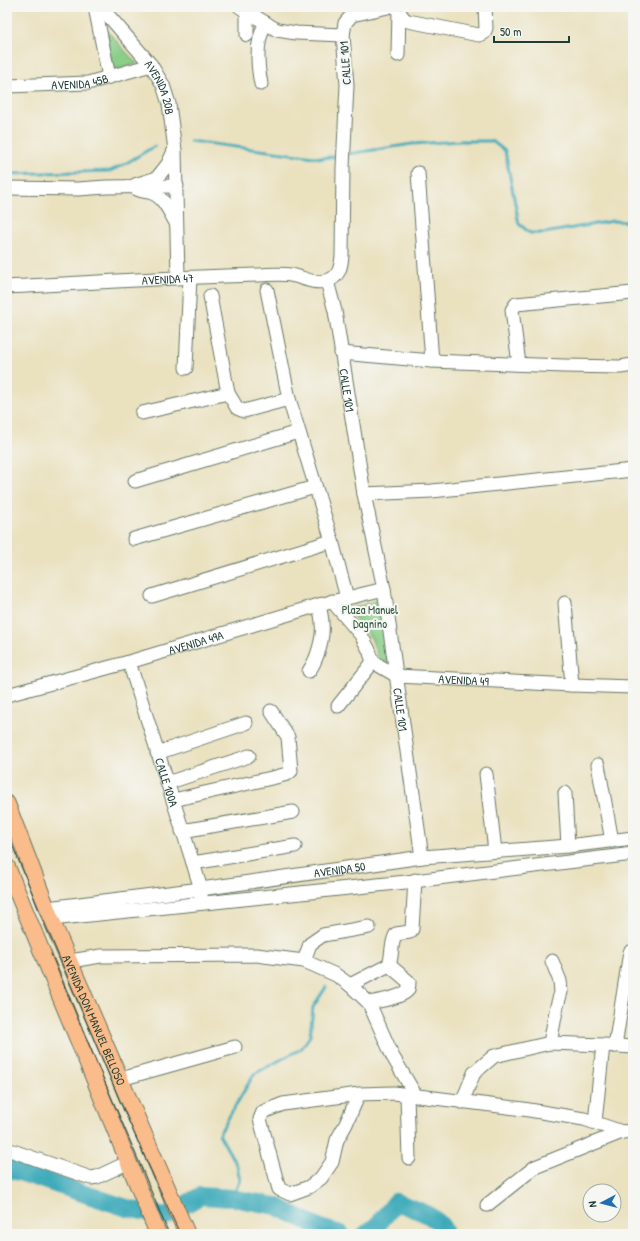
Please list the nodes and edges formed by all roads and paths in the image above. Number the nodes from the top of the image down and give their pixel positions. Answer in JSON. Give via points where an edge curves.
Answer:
{"nodes":[{"id":1,"x":95,"y":7,"type":"edge"},
{"id":2,"x":101,"y":7,"type":"edge"},
{"id":3,"x":485,"y":7,"type":"edge"},
{"id":4,"x":244,"y":9,"type":"edge"},
{"id":5,"x":400,"y":10,"type":"edge"},
{"id":6,"x":266,"y":24,"type":"junction"},
{"id":7,"x":247,"y":35,"type":"dead end"},
{"id":8,"x":343,"y":35,"type":"junction"},
{"id":9,"x":398,"y":55,"type":"dead end"},
{"id":10,"x":151,"y":65,"type":"junction"},
{"id":11,"x":109,"y":77,"type":"junction"},
{"id":12,"x":261,"y":84,"type":"dead end"},
{"id":13,"x":7,"y":86,"type":"edge"},
{"id":14,"x":175,"y":150,"type":"junction"},
{"id":15,"x":418,"y":173,"type":"dead end"},
{"id":16,"x":176,"y":186,"type":"junction"},
{"id":17,"x":134,"y":187,"type":"junction"},
{"id":18,"x":7,"y":188,"type":"edge"},
{"id":19,"x":177,"y":224,"type":"junction"},
{"id":20,"x":184,"y":277,"type":"junction"},
{"id":21,"x":327,"y":281,"type":"junction"},
{"id":22,"x":7,"y":287,"type":"edge"},
{"id":23,"x":267,"y":290,"type":"dead end"},
{"id":24,"x":633,"y":293,"type":"edge"},
{"id":25,"x":210,"y":296,"type":"dead end"},
{"id":26,"x":341,"y":353,"type":"junction"},
{"id":27,"x":432,"y":361,"type":"junction"},
{"id":28,"x":519,"y":364,"type":"junction"},
{"id":29,"x":633,"y":365,"type":"edge"},
{"id":30,"x":186,"y":368,"type":"dead end"},
{"id":31,"x":228,"y":393,"type":"junction"},
{"id":32,"x":289,"y":399,"type":"junction"},
{"id":33,"x":142,"y":413,"type":"dead end"},
{"id":34,"x":298,"y":432,"type":"junction"},
{"id":35,"x":633,"y":470,"type":"edge"},
{"id":36,"x":135,"y":481,"type":"dead end"},
{"id":37,"x":315,"y":488,"type":"junction"},
{"id":38,"x":364,"y":494,"type":"junction"},
{"id":39,"x":134,"y":539,"type":"dead end"},
{"id":40,"x":332,"y":541,"type":"junction"},
{"id":41,"x":384,"y":589,"type":"junction"},
{"id":42,"x":152,"y":596,"type":"dead end"},
{"id":43,"x":347,"y":598,"type":"junction"},
{"id":44,"x":325,"y":603,"type":"junction"},
{"id":45,"x":565,"y":603,"type":"dead end"},
{"id":46,"x":129,"y":662,"type":"junction"},
{"id":47,"x":373,"y":662,"type":"junction"},
{"id":48,"x":310,"y":671,"type":"dead end"},
{"id":49,"x":397,"y":676,"type":"junction"},
{"id":50,"x":572,"y":685,"type":"junction"},
{"id":51,"x":633,"y":687,"type":"edge"},
{"id":52,"x":7,"y":695,"type":"edge"},
{"id":53,"x":338,"y":706,"type":"dead end"},
{"id":54,"x":271,"y":711,"type":"dead end"},
{"id":55,"x":246,"y":723,"type":"dead end"},
{"id":56,"x":157,"y":753,"type":"junction"},
{"id":57,"x":249,"y":756,"type":"dead end"},
{"id":58,"x":598,"y":765,"type":"dead end"},
{"id":59,"x":486,"y":774,"type":"dead end"},
{"id":60,"x":167,"y":783,"type":"junction"},
{"id":61,"x":565,"y":793,"type":"dead end"},
{"id":62,"x":173,"y":800,"type":"junction"},
{"id":63,"x":7,"y":804,"type":"edge"},
{"id":64,"x":293,"y":812,"type":"dead end"},
{"id":65,"x":182,"y":831,"type":"junction"},
{"id":66,"x":633,"y":838,"type":"edge"},
{"id":67,"x":612,"y":840,"type":"junction"},
{"id":68,"x":295,"y":846,"type":"dead end"},
{"id":69,"x":568,"y":846,"type":"junction"},
{"id":70,"x":495,"y":851,"type":"junction"},
{"id":71,"x":633,"y":854,"type":"edge"},
{"id":72,"x":422,"y":857,"type":"junction"},
{"id":73,"x":194,"y":864,"type":"junction"},
{"id":74,"x":7,"y":867,"type":"edge"},
{"id":75,"x":415,"y":880,"type":"junction"},
{"id":76,"x":10,"y":884,"type":"edge"},
{"id":77,"x":201,"y":889,"type":"junction"},
{"id":78,"x":202,"y":903,"type":"junction"},
{"id":79,"x":49,"y":913,"type":"junction"},
{"id":80,"x":369,"y":927,"type":"dead end"},
{"id":81,"x":630,"y":952,"type":"dead end"},
{"id":82,"x":304,"y":961,"type":"junction"},
{"id":83,"x":552,"y":961,"type":"dead end"},
{"id":84,"x":70,"y":962,"type":"junction"},
{"id":85,"x":389,"y":965,"type":"junction"},
{"id":86,"x":350,"y":985,"type":"junction"},
{"id":87,"x":369,"y":1003,"type":"junction"},
{"id":88,"x":550,"y":1043,"type":"junction"},
{"id":89,"x":609,"y":1045,"type":"junction"},
{"id":90,"x":235,"y":1047,"type":"dead end"},
{"id":91,"x":633,"y":1047,"type":"edge"},
{"id":92,"x":121,"y":1079,"type":"junction"},
{"id":93,"x":359,"y":1094,"type":"junction"},
{"id":94,"x":411,"y":1095,"type":"junction"},
{"id":95,"x":462,"y":1102,"type":"junction"},
{"id":96,"x":595,"y":1122,"type":"junction"},
{"id":97,"x":627,"y":1132,"type":"edge"},
{"id":98,"x":7,"y":1149,"type":"edge"},
{"id":99,"x":409,"y":1158,"type":"dead end"},
{"id":100,"x":129,"y":1162,"type":"junction"},
{"id":101,"x":487,"y":1205,"type":"dead end"},
{"id":102,"x":158,"y":1234,"type":"edge"},
{"id":103,"x":187,"y":1234,"type":"edge"}],
"edges":[{"from":1,"to":11,"type":"street"},
{"from":2,"to":10,"type":"street","name":"AVENIDA 20B"},
{"from":3,"to":5,"type":"street","via":[[486,28],[484,33],[479,35],[408,21]]},
{"from":4,"to":6,"type":"street","name":"CALLE 101"},
{"from":4,"to":7,"type":"street"},
{"from":5,"to":8,"type":"street","via":[[352,15],[345,23]]},
{"from":5,"to":9,"type":"street"},
{"from":6,"to":8,"type":"street","name":"CALLE 101","via":[[283,32]]},
{"from":6,"to":12,"type":"street","via":[[261,31],[258,52]]},
{"from":8,"to":21,"type":"street","name":"CALLE 101","via":[[347,85],[342,265],[338,274]]},
{"from":10,"to":11,"type":"street","name":"AVENIDA 45B"},
{"from":10,"to":14,"type":"street","name":"AVENIDA 20B","via":[[163,84],[169,104]]},
{"from":11,"to":13,"type":"street","name":"AVENIDA 45B","via":[[88,83]]},
{"from":14,"to":16,"type":"street","name":"AVENIDA 20B"},
{"from":14,"to":17,"type":"street","via":[[166,168],[157,178]]},
{"from":15,"to":27,"type":"street"},
{"from":16,"to":17,"type":"street"},
{"from":16,"to":19,"type":"street","name":"AVENIDA 20B"},
{"from":17,"to":18,"type":"street"},
{"from":17,"to":19,"type":"street","via":[[137,190],[154,193],[162,200]]},
{"from":19,"to":20,"type":"street","name":"AVENIDA 20B"},
{"from":20,"to":21,"type":"street","name":"AVENIDA 47","via":[[291,275],[314,282]]},
{"from":20,"to":22,"type":"street","name":"AVENIDA 47"},
{"from":20,"to":30,"type":"street","name":"AVENIDA 20B"},
{"from":21,"to":26,"type":"street","name":"CALLE 101"},
{"from":23,"to":32,"type":"street"},
{"from":24,"to":28,"type":"street","via":[[516,304],[512,310]]},
{"from":25,"to":31,"type":"street"},
{"from":26,"to":27,"type":"street"},
{"from":26,"to":38,"type":"street","name":"CALLE 101"},
{"from":27,"to":28,"type":"street"},
{"from":28,"to":29,"type":"street","via":[[620,367]]},
{"from":31,"to":32,"type":"street","via":[[237,408],[244,411]]},
{"from":31,"to":33,"type":"street"},
{"from":32,"to":34,"type":"street"},
{"from":34,"to":36,"type":"street"},
{"from":34,"to":37,"type":"street"},
{"from":35,"to":38,"type":"street","via":[[432,491]]},
{"from":37,"to":39,"type":"street"},
{"from":37,"to":40,"type":"street"},
{"from":38,"to":41,"type":"street","name":"CALLE 101"},
{"from":40,"to":42,"type":"street"},
{"from":40,"to":43,"type":"street"},
{"from":41,"to":43,"type":"street","name":"AVENIDA 49A"},
{"from":41,"to":49,"type":"street","name":"CALLE 101"},
{"from":43,"to":44,"type":"street","name":"AVENIDA 49A"},
{"from":44,"to":46,"type":"street","name":"AVENIDA 49A"},
{"from":44,"to":47,"type":"street","via":[[361,634]]},
{"from":44,"to":48,"type":"street","via":[[317,658]]},
{"from":45,"to":50,"type":"street"},
{"from":46,"to":52,"type":"street","name":"AVENIDA 49A"},
{"from":46,"to":56,"type":"street","name":"CALLE 100A"},
{"from":47,"to":49,"type":"street","name":"AVENIDA 49"},
{"from":47,"to":53,"type":"street"},
{"from":49,"to":50,"type":"street","name":"AVENIDA 49"},
{"from":49,"to":72,"type":"street","name":"CALLE 101"},
{"from":50,"to":51,"type":"street","name":"AVENIDA 49"},
{"from":54,"to":62,"type":"street","via":[[288,737],[291,771],[276,777]]},
{"from":55,"to":56,"type":"street"},
{"from":56,"to":60,"type":"street","name":"CALLE 100A"},
{"from":57,"to":60,"type":"street"},
{"from":58,"to":67,"type":"street"},
{"from":59,"to":70,"type":"street"},
{"from":60,"to":62,"type":"street","name":"CALLE 100A"},
{"from":61,"to":69,"type":"street"},
{"from":62,"to":65,"type":"street","name":"CALLE 100A"},
{"from":63,"to":79,"type":"main road","name":"AVENIDA DON MANUEL BELLOSO"},
{"from":64,"to":65,"type":"street"},
{"from":65,"to":73,"type":"street","name":"CALLE 100A"},
{"from":66,"to":67,"type":"street","name":"AVENIDA 50"},
{"from":67,"to":69,"type":"street","name":"AVENIDA 50"},
{"from":68,"to":73,"type":"street"},
{"from":69,"to":70,"type":"street","name":"AVENIDA 50"},
{"from":70,"to":72,"type":"street","name":"AVENIDA 50"},
{"from":71,"to":75,"type":"street","name":"AVENIDA 50"},
{"from":72,"to":77,"type":"street","name":"AVENIDA 50"},
{"from":73,"to":77,"type":"street","name":"CALLE 100A"},
{"from":74,"to":76,"type":"main road","name":"AVENIDA DON MANUEL BELLOSO"},
{"from":75,"to":78,"type":"street","name":"AVENIDA 50"},
{"from":75,"to":85,"type":"street","via":[[412,929],[394,937]]},
{"from":76,"to":100,"type":"main road","name":"AVENIDA DON MANUEL BELLOSO","via":[[21,900]]},
{"from":77,"to":78,"type":"street","name":"CALLE 100A"},
{"from":77,"to":79,"type":"street","name":"AVENIDA 50"},
{"from":78,"to":79,"type":"street","name":"AVENIDA 50"},
{"from":79,"to":84,"type":"main road","name":"AVENIDA DON MANUEL BELLOSO"},
{"from":80,"to":82,"type":"street","via":[[323,936],[310,944]]},
{"from":81,"to":89,"type":"street"},
{"from":82,"to":84,"type":"street","via":[[256,954],[101,956]]},
{"from":82,"to":86,"type":"street","via":[[336,975]]},
{"from":83,"to":88,"type":"street","via":[[560,981],[561,992]]},
{"from":84,"to":92,"type":"main road","name":"AVENIDA DON MANUEL BELLOSO"},
{"from":85,"to":86,"type":"street"},
{"from":85,"to":87,"type":"street","via":[[409,982],[407,992]]},
{"from":86,"to":87,"type":"street"},
{"from":87,"to":94,"type":"street"},
{"from":88,"to":89,"type":"street"},
{"from":88,"to":95,"type":"street","via":[[494,1056],[474,1073]]},
{"from":89,"to":91,"type":"street"},
{"from":89,"to":96,"type":"street"},
{"from":90,"to":92,"type":"street"},
{"from":92,"to":103,"type":"main road","name":"AVENIDA DON MANUEL BELLOSO"},
{"from":93,"to":93,"type":"street","via":[[282,1104],[263,1112],[260,1119],[279,1189],[290,1194],[309,1187],[321,1178],[332,1162],[337,1140]]},
{"from":93,"to":94,"type":"street"},
{"from":94,"to":95,"type":"street"},
{"from":94,"to":99,"type":"street"},
{"from":95,"to":96,"type":"street","via":[[523,1109]]},
{"from":96,"to":97,"type":"street"},
{"from":97,"to":101,"type":"street","via":[[535,1167]]},
{"from":98,"to":100,"type":"street","via":[[91,1178]]},
{"from":100,"to":102,"type":"main road","name":"AVENIDA DON MANUEL BELLOSO"}]}
